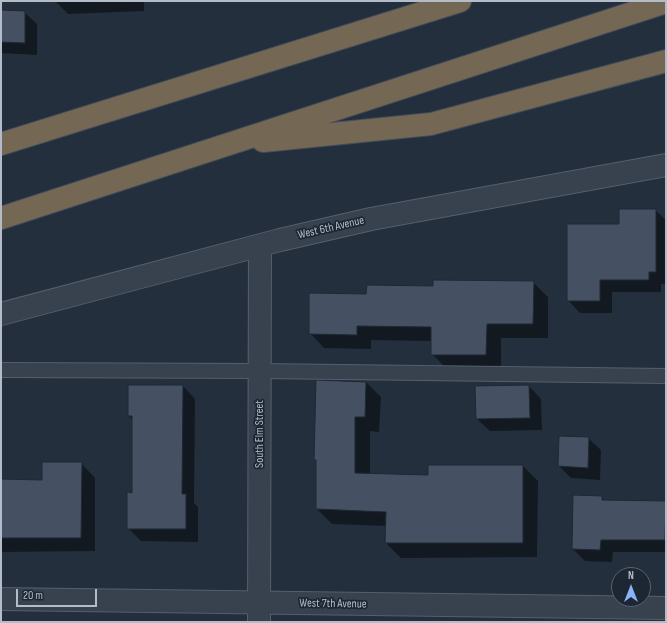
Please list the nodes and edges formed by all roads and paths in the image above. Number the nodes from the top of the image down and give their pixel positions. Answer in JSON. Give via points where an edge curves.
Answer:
{"nodes":[{"id":1,"x":460,"y":1,"type":"edge"},
{"id":2,"x":666,"y":2,"type":"edge"},
{"id":3,"x":666,"y":61,"type":"edge"},
{"id":4,"x":1,"y":144,"type":"edge"},
{"id":5,"x":220,"y":146,"type":"junction"},
{"id":6,"x":666,"y":165,"type":"edge"},
{"id":7,"x":1,"y":218,"type":"edge"},
{"id":8,"x":260,"y":246,"type":"junction"},
{"id":9,"x":1,"y":314,"type":"edge"},
{"id":10,"x":1,"y":370,"type":"edge"},
{"id":11,"x":260,"y":371,"type":"junction"},
{"id":12,"x":666,"y":376,"type":"edge"},
{"id":13,"x":1,"y":599,"type":"edge"},
{"id":14,"x":666,"y":608,"type":"edge"},
{"id":15,"x":259,"y":613,"type":"edge"}],
"edges":[{"from":1,"to":4,"type":"highway"},
{"from":2,"to":5,"type":"highway"},
{"from":3,"to":5,"type":"highway","via":[[431,124]]},
{"from":5,"to":7,"type":"highway"},
{"from":6,"to":8,"type":"street","name":"West 6th Avenue","via":[[370,219]]},
{"from":8,"to":9,"type":"street","name":"West 6th Avenue"},
{"from":8,"to":11,"type":"street","name":"South Elm Street"},
{"from":10,"to":11,"type":"lane"},
{"from":11,"to":12,"type":"lane"},
{"from":11,"to":15,"type":"street","name":"South Elm Street"},
{"from":13,"to":15,"type":"street","name":"West 7th Avenue"},
{"from":14,"to":15,"type":"street","name":"West 7th Avenue"}]}
